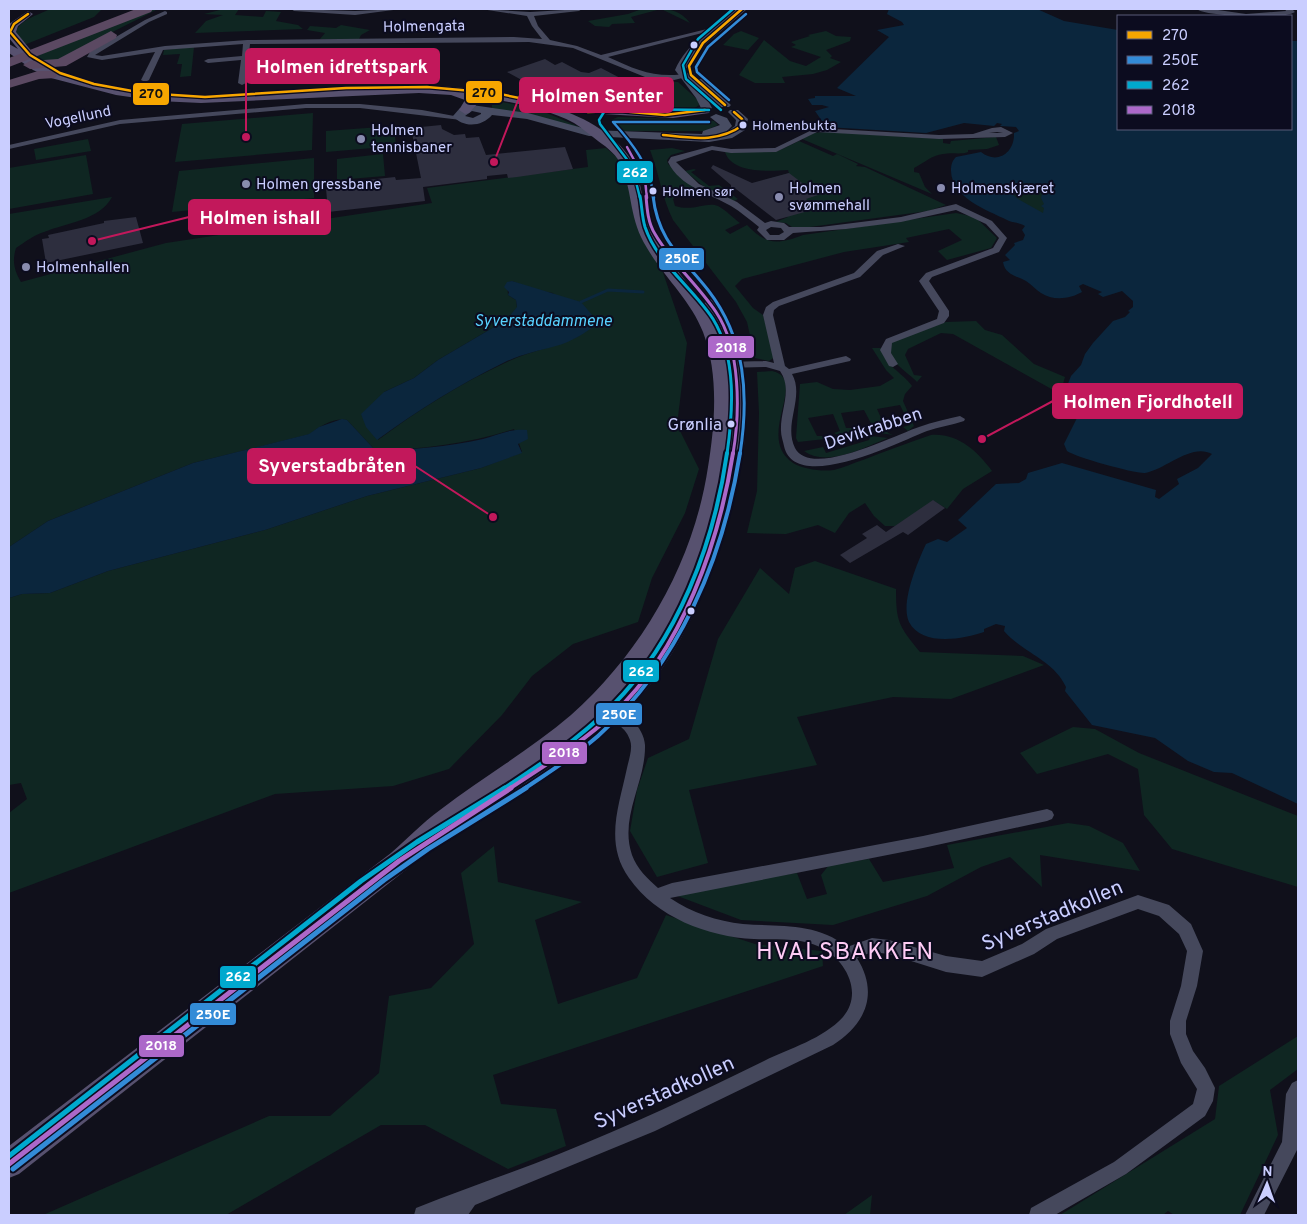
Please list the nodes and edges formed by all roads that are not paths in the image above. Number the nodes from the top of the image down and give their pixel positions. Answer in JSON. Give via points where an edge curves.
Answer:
{"nodes":[{"id":1,"x":109,"y":9,"type":"edge"},
{"id":2,"x":130,"y":9,"type":"edge"},
{"id":3,"x":147,"y":9,"type":"edge"},
{"id":4,"x":294,"y":9,"type":"edge"},
{"id":5,"x":398,"y":9,"type":"edge"},
{"id":6,"x":484,"y":9,"type":"edge"},
{"id":7,"x":579,"y":9,"type":"edge"},
{"id":8,"x":742,"y":9,"type":"edge"},
{"id":9,"x":1199,"y":9,"type":"edge"},
{"id":10,"x":1288,"y":9,"type":"edge"},
{"id":11,"x":39,"y":10,"type":"dead end"},
{"id":12,"x":163,"y":11,"type":"edge"},
{"id":13,"x":9,"y":14,"type":"edge"},
{"id":14,"x":28,"y":14,"type":"junction"},
{"id":15,"x":530,"y":14,"type":"junction"},
{"id":16,"x":1239,"y":15,"type":"edge"},
{"id":17,"x":1258,"y":15,"type":"edge"},
{"id":18,"x":707,"y":31,"type":"dead end"},
{"id":19,"x":546,"y":41,"type":"junction"},
{"id":20,"x":247,"y":42,"type":"junction"},
{"id":21,"x":41,"y":46,"type":"junction"},
{"id":22,"x":9,"y":47,"type":"edge"},
{"id":23,"x":160,"y":49,"type":"junction"},
{"id":24,"x":9,"y":56,"type":"edge"},
{"id":25,"x":600,"y":57,"type":"junction"},
{"id":26,"x":246,"y":58,"type":"junction"},
{"id":27,"x":67,"y":61,"type":"junction"},
{"id":28,"x":208,"y":61,"type":"dead end"},
{"id":29,"x":9,"y":63,"type":"edge"},
{"id":30,"x":42,"y":70,"type":"junction"},
{"id":31,"x":686,"y":74,"type":"junction"},
{"id":32,"x":71,"y":77,"type":"junction"},
{"id":33,"x":145,"y":80,"type":"dead end"},
{"id":34,"x":242,"y":83,"type":"dead end"},
{"id":35,"x":9,"y":84,"type":"edge"},
{"id":36,"x":446,"y":91,"type":"junction"},
{"id":37,"x":541,"y":103,"type":"junction"},
{"id":38,"x":730,"y":108,"type":"junction"},
{"id":39,"x":463,"y":113,"type":"junction"},
{"id":40,"x":709,"y":113,"type":"junction"},
{"id":41,"x":485,"y":114,"type":"junction"},
{"id":42,"x":546,"y":122,"type":"joint"},
{"id":43,"x":666,"y":135,"type":"joint"},
{"id":44,"x":976,"y":135,"type":"dead end"},
{"id":45,"x":609,"y":138,"type":"junction"},
{"id":46,"x":709,"y":140,"type":"junction"},
{"id":47,"x":9,"y":147,"type":"edge"},
{"id":48,"x":764,"y":226,"type":"junction"},
{"id":49,"x":789,"y":230,"type":"junction"},
{"id":50,"x":901,"y":246,"type":"dead end"},
{"id":51,"x":846,"y":359,"type":"dead end"},
{"id":52,"x":893,"y":364,"type":"dead end"},
{"id":53,"x":727,"y":365,"type":"junction"},
{"id":54,"x":784,"y":369,"type":"junction"},
{"id":55,"x":960,"y":419,"type":"dead end"},
{"id":56,"x":606,"y":708,"type":"junction"},
{"id":57,"x":1046,"y":815,"type":"dead end"},
{"id":58,"x":657,"y":896,"type":"junction"},
{"id":59,"x":846,"y":956,"type":"junction"},
{"id":60,"x":1298,"y":1089,"type":"edge"},
{"id":61,"x":9,"y":1164,"type":"edge"},
{"id":62,"x":468,"y":1199,"type":"junction"},
{"id":63,"x":423,"y":1215,"type":"edge"},
{"id":64,"x":458,"y":1215,"type":"edge"},
{"id":65,"x":1038,"y":1215,"type":"edge"},
{"id":66,"x":1254,"y":1215,"type":"edge"}],
"edges":[{"from":1,"to":21,"type":"highway","via":[[97,19]]},
{"from":2,"to":21,"type":"highway"},
{"from":3,"to":21,"type":"highway"},
{"from":4,"to":5,"type":"street","via":[[354,14]]},
{"from":6,"to":15,"type":"street"},
{"from":7,"to":15,"type":"street"},
{"from":8,"to":31,"type":"main road","via":[[702,43]]},
{"from":9,"to":16,"type":"street"},
{"from":10,"to":17,"type":"street","via":[[1292,12]]},
{"from":11,"to":14,"type":"main road"},
{"from":12,"to":23,"type":"street","name":"Holmengata","via":[[92,53],[91,57]]},
{"from":12,"to":27,"type":"highway","via":[[135,21]]},
{"from":13,"to":14,"type":"main road"},
{"from":14,"to":30,"type":"main road","via":[[14,24],[11,33]]},
{"from":15,"to":19,"type":"street"},
{"from":18,"to":25,"type":"street"},
{"from":19,"to":20,"type":"street","name":"Holmengata","via":[[466,38]]},
{"from":19,"to":25,"type":"street","name":"Holmengata","via":[[573,46]]},
{"from":20,"to":23,"type":"street","name":"Holmengata"},
{"from":20,"to":26,"type":"street"},
{"from":21,"to":24,"type":"highway"},
{"from":21,"to":29,"type":"highway"},
{"from":22,"to":30,"type":"main road"},
{"from":23,"to":33,"type":"street"},
{"from":25,"to":31,"type":"street","name":"Holmengata","via":[[640,75],[658,79]]},
{"from":26,"to":28,"type":"street"},
{"from":26,"to":34,"type":"street"},
{"from":27,"to":30,"type":"highway"},
{"from":27,"to":32,"type":"highway","via":[[64,69]]},
{"from":30,"to":32,"type":"main road"},
{"from":30,"to":35,"type":"highway"},
{"from":30,"to":36,"type":"main road","via":[[122,93],[184,98],[389,90]]},
{"from":31,"to":38,"type":"main road"},
{"from":31,"to":40,"type":"main road","via":[[704,98]]},
{"from":32,"to":37,"type":"main road","via":[[118,90],[166,96],[427,87],[495,93]]},
{"from":36,"to":39,"type":"main road","via":[[470,96],[472,103]]},
{"from":36,"to":45,"type":"main road","via":[[526,102],[560,112]]},
{"from":37,"to":40,"type":"main road","via":[[588,112]]},
{"from":37,"to":45,"type":"main road","via":[[571,112]]},
{"from":38,"to":40,"type":"main road","via":[[716,104]]},
{"from":38,"to":46,"type":"main road","via":[[742,119],[741,128],[728,136]]},
{"from":39,"to":41,"type":"main road","via":[[472,108]]},
{"from":39,"to":47,"type":"street","name":"Vogellund","via":[[338,105],[297,107],[120,122]]},
{"from":40,"to":45,"type":"main road","via":[[665,117],[615,115],[605,121]]},
{"from":40,"to":46,"type":"main road","via":[[723,120],[726,126]]},
{"from":41,"to":42,"type":"main road"},
{"from":41,"to":45,"type":"main road","via":[[489,102],[506,100],[548,110]]},
{"from":42,"to":43,"type":"main road","via":[[589,133]]},
{"from":43,"to":46,"type":"main road"},
{"from":44,"to":46,"type":"street","via":[[917,136],[820,130],[808,132],[776,150],[731,151]]},
{"from":45,"to":53,"type":"main road","via":[[634,187],[643,228],[710,327]]},
{"from":45,"to":53,"type":"main road","via":[[638,162],[645,180],[652,229],[717,313],[729,337]]},
{"from":46,"to":48,"type":"street","via":[[672,162],[696,186],[734,204]]},
{"from":48,"to":49,"type":"street","via":[[780,224]]},
{"from":48,"to":49,"type":"street","via":[[762,233],[771,238],[785,237]]},
{"from":49,"to":52,"type":"street","via":[[911,217],[956,207],[1000,232],[1002,238],[996,250],[929,275],[924,281],[944,316],[941,321],[889,341],[885,352]]},
{"from":50,"to":54,"type":"street","name":"Devikrabben","via":[[880,253],[857,275],[769,309]]},
{"from":51,"to":54,"type":"street"},
{"from":53,"to":54,"type":"street","via":[[766,364]]},
{"from":53,"to":56,"type":"main road","via":[[737,417],[727,493],[711,548],[696,590],[667,645],[638,686]]},
{"from":54,"to":55,"type":"street","name":"Devikrabben","via":[[792,384],[786,438],[794,454],[809,462],[846,459]]},
{"from":56,"to":58,"type":"street","name":"Syverstadkollen","via":[[636,734],[638,744],[620,834],[622,849],[634,873]]},
{"from":56,"to":61,"type":"main road","via":[[451,814],[399,860]]},
{"from":57,"to":58,"type":"street","via":[[672,890]]},
{"from":58,"to":59,"type":"street","name":"Syverstadkollen","via":[[677,911],[704,923],[742,932],[800,933],[822,940]]},
{"from":59,"to":62,"type":"street","name":"Syverstadkollen","via":[[858,976],[860,993],[855,1014],[841,1030],[736,1085],[659,1120]]},
{"from":59,"to":65,"type":"street","name":"Syverstadkollen","via":[[860,948],[889,947],[946,964],[982,969],[1052,934],[1138,902],[1164,910],[1185,929],[1195,951],[1190,986],[1178,1021],[1178,1034],[1186,1057],[1206,1088],[1200,1110],[1120,1168]]},
{"from":60,"to":66,"type":"street","via":[[1291,1144]]},
{"from":62,"to":63,"type":"street","name":"Syverstadkollen"},
{"from":62,"to":64,"type":"street"}]}
